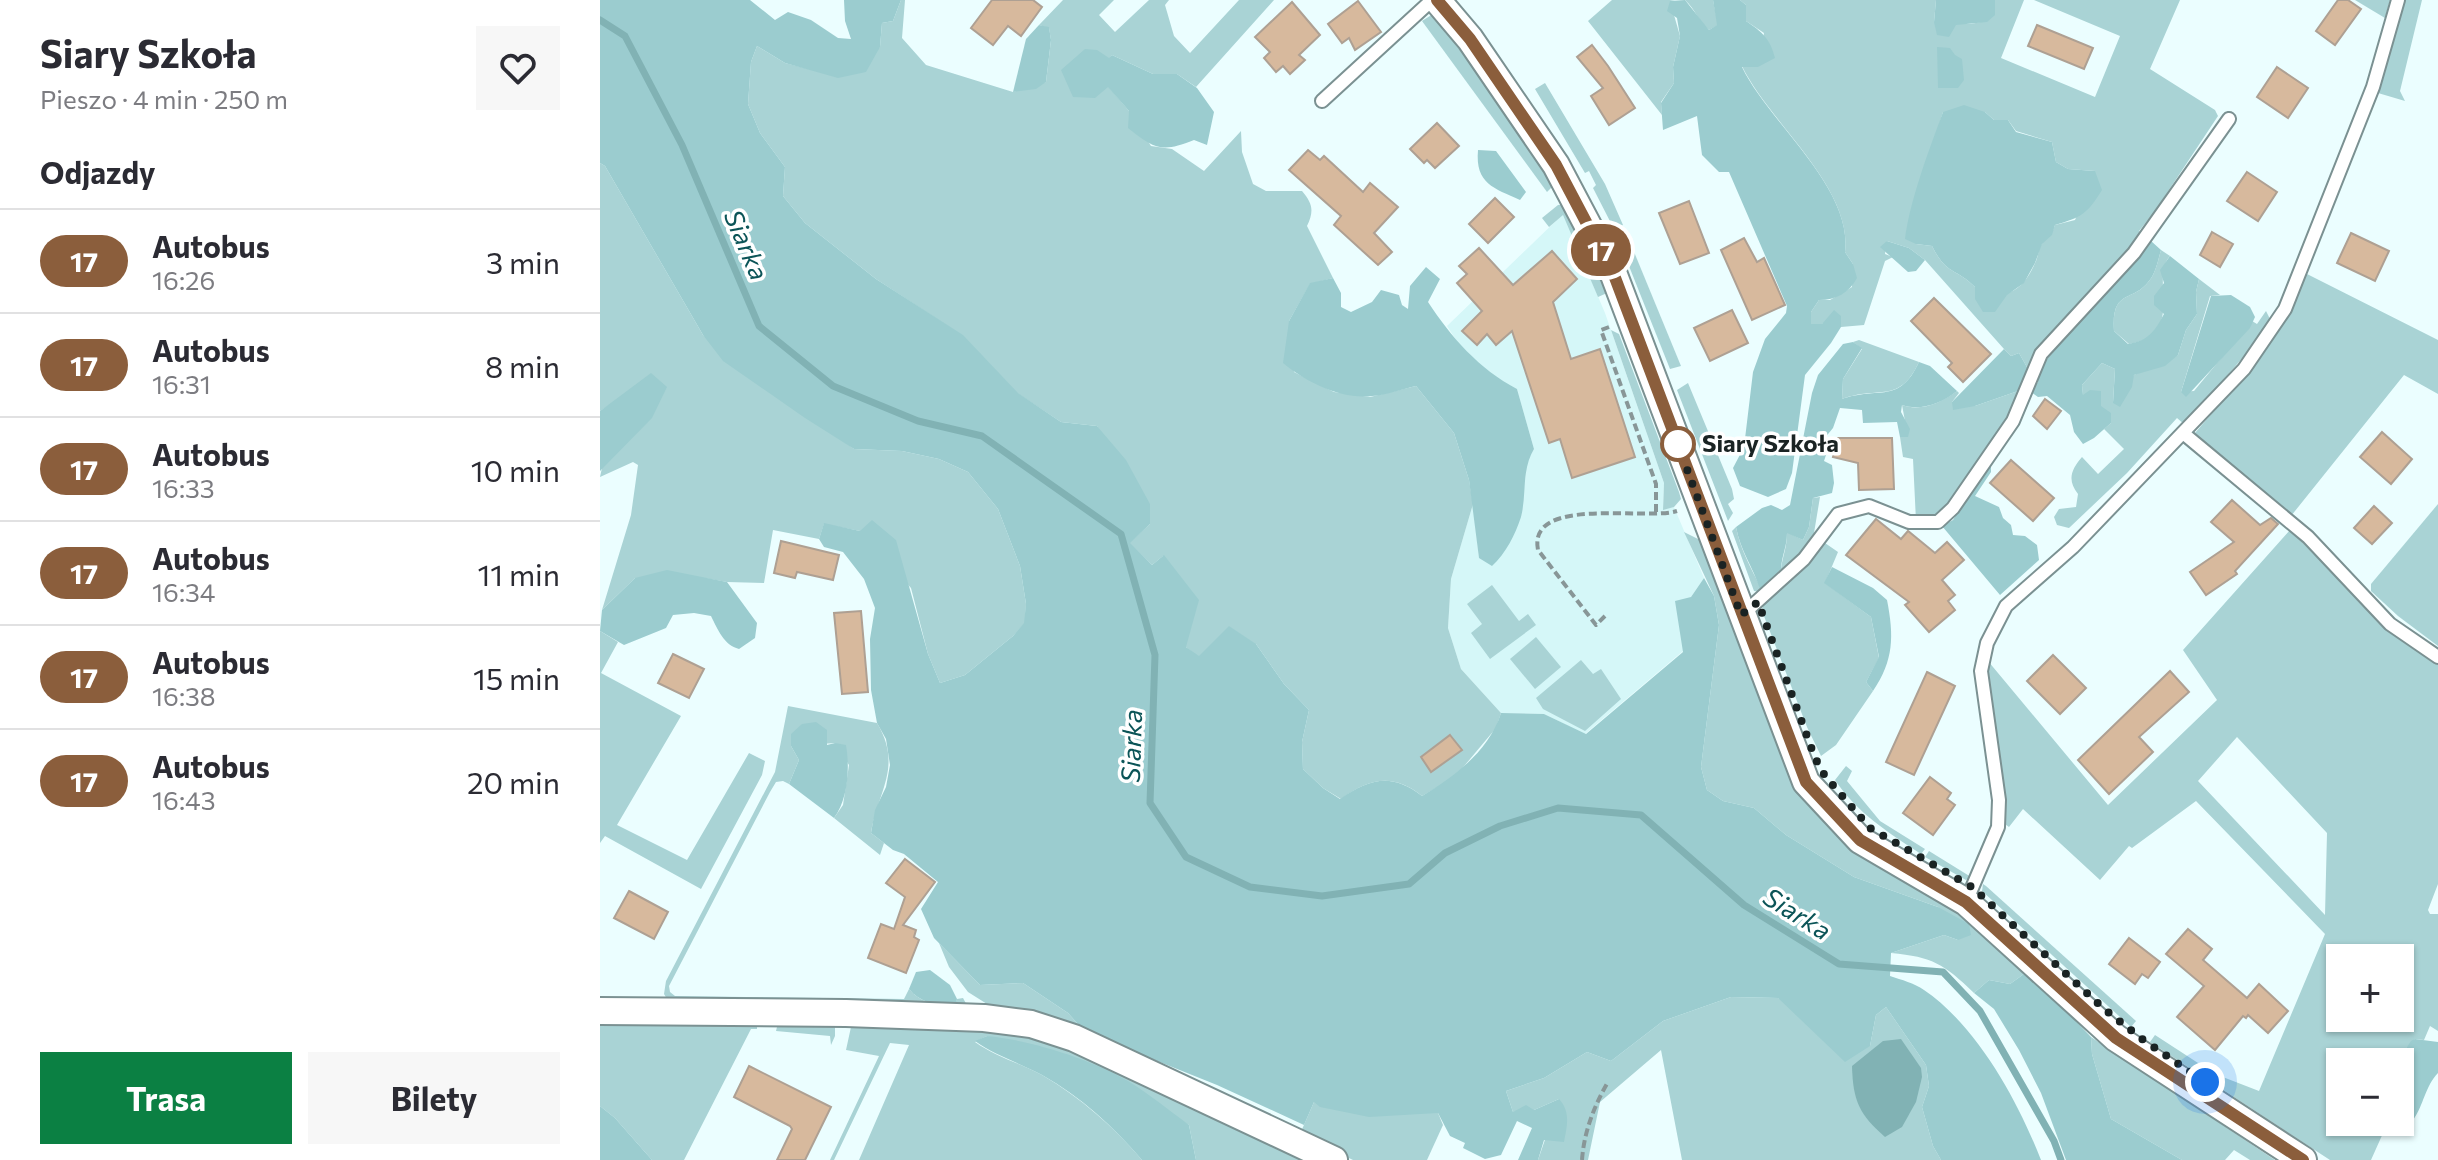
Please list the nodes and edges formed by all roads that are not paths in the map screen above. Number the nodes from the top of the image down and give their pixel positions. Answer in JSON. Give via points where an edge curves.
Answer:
{"nodes":[{"id":1,"x":2398,"y":0,"type":"edge"},
{"id":2,"x":1438,"y":1,"type":"edge"},
{"id":3,"x":1322,"y":101,"type":"dead end"},
{"id":4,"x":2229,"y":119,"type":"dead end"},
{"id":5,"x":2183,"y":433,"type":"junction"},
{"id":6,"x":1741,"y":615,"type":"junction"},
{"id":7,"x":2438,"y":657,"type":"edge"},
{"id":8,"x":1966,"y":902,"type":"junction"},
{"id":9,"x":600,"y":1011,"type":"edge"},
{"id":10,"x":1334,"y":1160,"type":"edge"},
{"id":11,"x":2303,"y":1160,"type":"edge"}],
"edges":[{"from":1,"to":5,"type":"lane","via":[[2373,87],[2285,309],[2244,369]]},
{"from":2,"to":3,"type":"lane"},
{"from":2,"to":6,"type":"street","via":[[1556,165],[1614,275]]},
{"from":4,"to":6,"type":"lane","via":[[2159,225],[2041,354],[2013,421],[1953,508],[1938,522],[1909,522],[1869,506],[1838,514],[1804,559]]},
{"from":5,"to":7,"type":"lane","via":[[2308,537],[2390,624]]},
{"from":5,"to":8,"type":"lane","via":[[2073,547],[2006,606],[1987,643],[1981,671],[1998,827]]},
{"from":6,"to":8,"type":"street","via":[[1806,782],[1860,840]]},
{"from":8,"to":11,"type":"street","via":[[2116,1038]]},
{"from":9,"to":10,"type":"street","via":[[846,1013],[1031,1024],[1074,1038]]}]}
